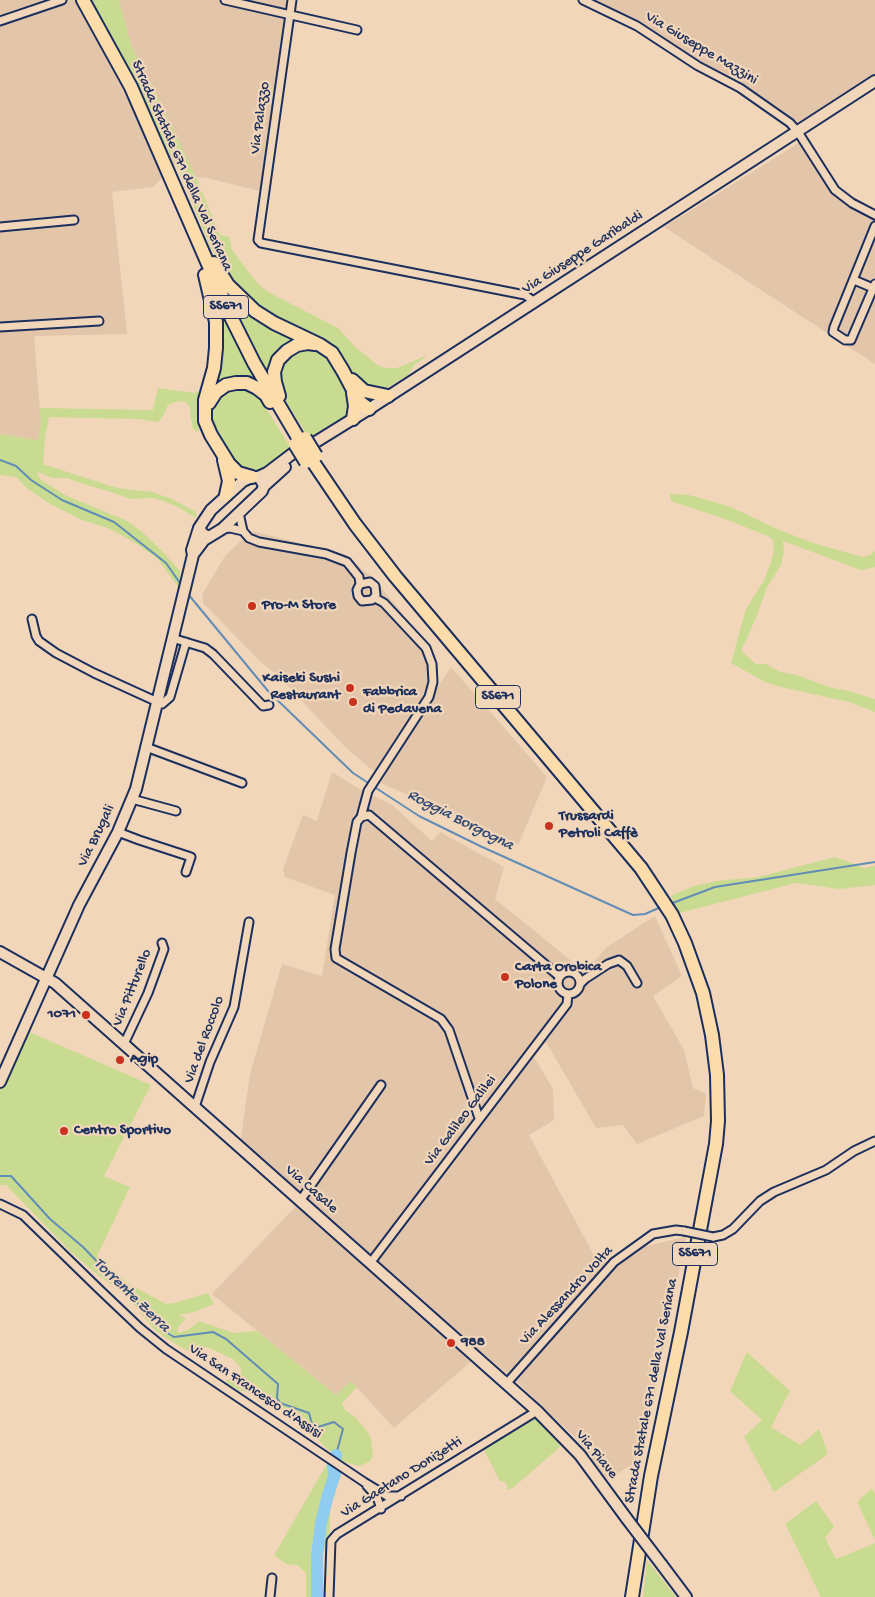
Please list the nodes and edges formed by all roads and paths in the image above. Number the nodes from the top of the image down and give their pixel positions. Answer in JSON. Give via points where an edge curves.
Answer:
{"nodes":[{"id":1,"x":62,"y":0,"type":"edge"},
{"id":2,"x":83,"y":0,"type":"edge"},
{"id":3,"x":225,"y":0,"type":"edge"},
{"id":4,"x":292,"y":0,"type":"edge"},
{"id":5,"x":584,"y":0,"type":"edge"},
{"id":6,"x":290,"y":14,"type":"junction"},
{"id":7,"x":0,"y":21,"type":"edge"},
{"id":8,"x":357,"y":30,"type":"dead end"},
{"id":9,"x":875,"y":81,"type":"edge"},
{"id":10,"x":798,"y":132,"type":"junction"},
{"id":11,"x":166,"y":167,"type":"junction"},
{"id":12,"x":875,"y":215,"type":"edge"},
{"id":13,"x":74,"y":220,"type":"dead end"},
{"id":14,"x":875,"y":226,"type":"edge"},
{"id":15,"x":0,"y":228,"type":"edge"},
{"id":16,"x":854,"y":280,"type":"junction"},
{"id":17,"x":874,"y":286,"type":"edge"},
{"id":18,"x":535,"y":302,"type":"junction"},
{"id":19,"x":99,"y":320,"type":"dead end"},
{"id":20,"x":0,"y":327,"type":"edge"},
{"id":21,"x":320,"y":345,"type":"junction"},
{"id":22,"x":358,"y":390,"type":"junction"},
{"id":23,"x":388,"y":396,"type":"junction"},
{"id":24,"x":369,"y":409,"type":"junction"},
{"id":25,"x":205,"y":410,"type":"junction"},
{"id":26,"x":353,"y":419,"type":"junction"},
{"id":27,"x":306,"y":450,"type":"junction"},
{"id":28,"x":222,"y":455,"type":"junction"},
{"id":29,"x":258,"y":480,"type":"junction"},
{"id":30,"x":226,"y":495,"type":"junction"},
{"id":31,"x":239,"y":513,"type":"junction"},
{"id":32,"x":199,"y":528,"type":"junction"},
{"id":33,"x":222,"y":529,"type":"junction"},
{"id":34,"x":243,"y":531,"type":"junction"},
{"id":35,"x":209,"y":537,"type":"junction"},
{"id":36,"x":193,"y":555,"type":"junction"},
{"id":37,"x":360,"y":584,"type":"junction"},
{"id":38,"x":374,"y":598,"type":"junction"},
{"id":39,"x":181,"y":599,"type":"joint"},
{"id":40,"x":32,"y":619,"type":"dead end"},
{"id":41,"x":172,"y":638,"type":"junction"},
{"id":42,"x":186,"y":642,"type":"junction"},
{"id":43,"x":157,"y":702,"type":"junction"},
{"id":44,"x":268,"y":705,"type":"dead end"},
{"id":45,"x":146,"y":747,"type":"junction"},
{"id":46,"x":242,"y":783,"type":"dead end"},
{"id":47,"x":132,"y":799,"type":"junction"},
{"id":48,"x":176,"y":811,"type":"dead end"},
{"id":49,"x":361,"y":817,"type":"junction"},
{"id":50,"x":118,"y":832,"type":"junction"},
{"id":51,"x":186,"y":872,"type":"dead end"},
{"id":52,"x":249,"y":922,"type":"dead end"},
{"id":53,"x":162,"y":943,"type":"dead end"},
{"id":54,"x":0,"y":952,"type":"edge"},
{"id":55,"x":46,"y":976,"type":"junction"},
{"id":56,"x":560,"y":978,"type":"junction"},
{"id":57,"x":581,"y":983,"type":"junction"},
{"id":58,"x":637,"y":983,"type":"dead end"},
{"id":59,"x":568,"y":995,"type":"junction"},
{"id":60,"x":124,"y":1044,"type":"junction"},
{"id":61,"x":0,"y":1082,"type":"edge"},
{"id":62,"x":381,"y":1085,"type":"dead end"},
{"id":63,"x":195,"y":1107,"type":"junction"},
{"id":64,"x":479,"y":1118,"type":"junction"},
{"id":65,"x":875,"y":1141,"type":"edge"},
{"id":66,"x":300,"y":1201,"type":"junction"},
{"id":67,"x":0,"y":1204,"type":"edge"},
{"id":68,"x":371,"y":1262,"type":"junction"},
{"id":69,"x":506,"y":1384,"type":"junction"},
{"id":70,"x":537,"y":1411,"type":"junction"},
{"id":71,"x":554,"y":1428,"type":"joint"},
{"id":72,"x":364,"y":1482,"type":"junction"},
{"id":73,"x":401,"y":1496,"type":"junction"},
{"id":74,"x":380,"y":1509,"type":"junction"},
{"id":75,"x":272,"y":1578,"type":"dead end"},
{"id":76,"x":270,"y":1597,"type":"edge"},
{"id":77,"x":329,"y":1597,"type":"edge"},
{"id":78,"x":632,"y":1597,"type":"edge"},
{"id":79,"x":686,"y":1597,"type":"edge"}],
"edges":[{"from":1,"to":7,"type":"street"},
{"from":2,"to":11,"type":"highway","name":"Strada Statale 671 della Val Seriana","number":"SS671","via":[[131,87]]},
{"from":3,"to":6,"type":"street"},
{"from":4,"to":6,"type":"street","name":"Via Palazzo"},
{"from":5,"to":10,"type":"street","name":"Via Giuseppe Mazzini","via":[[637,26],[698,66],[740,88]]},
{"from":6,"to":8,"type":"street"},
{"from":6,"to":18,"type":"street","name":"Via Palazzo","via":[[258,240],[525,295]]},
{"from":9,"to":10,"type":"street","name":"Via Giuseppe Garibaldi"},
{"from":10,"to":12,"type":"street","name":"Via Giuseppe Mazzini","via":[[835,190]]},
{"from":10,"to":18,"type":"street","name":"Via Giuseppe Garibaldi"},
{"from":11,"to":21,"type":"highway","via":[[228,286],[255,311]]},
{"from":11,"to":25,"type":"highway","via":[[208,286],[216,322],[214,368]]},
{"from":11,"to":27,"type":"highway","name":"Strada Statale 671 della Val Seriana","number":"SS671","via":[[236,328]]},
{"from":13,"to":15,"type":"street"},
{"from":14,"to":16,"type":"street"},
{"from":16,"to":17,"type":"street"},
{"from":16,"to":17,"type":"street","via":[[833,330],[848,341]]},
{"from":18,"to":23,"type":"street","name":"Via Giuseppe Garibaldi"},
{"from":19,"to":20,"type":"street"},
{"from":21,"to":22,"type":"highway","via":[[332,353]]},
{"from":21,"to":27,"type":"highway","via":[[297,344],[278,360],[274,372],[280,396]]},
{"from":22,"to":23,"type":"highway"},
{"from":22,"to":24,"type":"highway","via":[[360,402]]},
{"from":22,"to":26,"type":"highway"},
{"from":23,"to":24,"type":"street","name":"Via Giuseppe Garibaldi"},
{"from":24,"to":26,"type":"street","name":"Via Giuseppe Garibaldi"},
{"from":25,"to":27,"type":"highway","via":[[221,388],[236,383],[247,384],[266,395]]},
{"from":25,"to":28,"type":"highway","via":[[205,421]]},
{"from":26,"to":27,"type":"street","name":"Via Giuseppe Garibaldi"},
{"from":27,"to":29,"type":"street","name":"Via Giuseppe Garibaldi","via":[[292,454]]},
{"from":27,"to":78,"type":"highway","name":"Strada Statale 671 della Val Seriana","number":"SS671","via":[[395,576],[607,825],[654,885],[672,916],[694,967],[709,1019],[717,1075],[718,1121],[713,1168],[651,1476]]},
{"from":28,"to":29,"type":"highway","via":[[238,473]]},
{"from":28,"to":30,"type":"highway","via":[[228,481]]},
{"from":29,"to":30,"type":"street","name":"Via Giuseppe Garibaldi","via":[[243,481]]},
{"from":29,"to":31,"type":"street","name":"Via Giuseppe Garibaldi","via":[[262,491]]},
{"from":30,"to":32,"type":"street","name":"Via Giuseppe Garibaldi"},
{"from":31,"to":33,"type":"street","name":"Via Giuseppe Garibaldi"},
{"from":31,"to":34,"type":"street"},
{"from":32,"to":35,"type":"street"},
{"from":32,"to":36,"type":"street","name":"Via Giuseppe Garibaldi"},
{"from":33,"to":34,"type":"street"},
{"from":33,"to":35,"type":"street","name":"Via Giuseppe Garibaldi"},
{"from":34,"to":37,"type":"street","via":[[258,542],[339,558],[355,571]]},
{"from":35,"to":36,"type":"street","name":"Via Giuseppe Garibaldi"},
{"from":36,"to":39,"type":"street","name":"Via Giuseppe Garibaldi"},
{"from":37,"to":38,"type":"street","via":[[372,583],[377,592]]},
{"from":37,"to":38,"type":"street","via":[[357,593],[360,599],[366,602]]},
{"from":38,"to":49,"type":"street","via":[[384,603],[426,648],[432,664],[433,682],[429,697],[368,791]]},
{"from":39,"to":41,"type":"street","name":"Via Brugali"},
{"from":40,"to":43,"type":"street","via":[[38,642]]},
{"from":41,"to":42,"type":"street"},
{"from":41,"to":43,"type":"street","name":"Via Brugali"},
{"from":42,"to":43,"type":"street","via":[[170,697],[162,704]]},
{"from":42,"to":44,"type":"street","via":[[213,654],[263,706]]},
{"from":43,"to":45,"type":"street","name":"Via Brugali"},
{"from":45,"to":46,"type":"street"},
{"from":45,"to":47,"type":"street","name":"Via Brugali"},
{"from":47,"to":48,"type":"street"},
{"from":47,"to":50,"type":"street","name":"Via Brugali"},
{"from":49,"to":56,"type":"street","via":[[368,815]]},
{"from":49,"to":64,"type":"street","via":[[357,822],[336,958],[441,1019],[449,1030]]},
{"from":50,"to":51,"type":"street","via":[[191,857]]},
{"from":50,"to":55,"type":"street","name":"Via Brugali"},
{"from":52,"to":63,"type":"street","name":"Via del Roccolo","via":[[234,1007]]},
{"from":53,"to":60,"type":"street","name":"Via Pitturello","via":[[164,949]]},
{"from":54,"to":55,"type":"street","name":"Via Casale"},
{"from":55,"to":60,"type":"street","name":"Via Casale"},
{"from":55,"to":61,"type":"street","name":"Via Brugali"},
{"from":56,"to":57,"type":"street","via":[[567,972],[573,972]]},
{"from":56,"to":59,"type":"street","via":[[559,989]]},
{"from":57,"to":58,"type":"street","via":[[619,960],[627,966]]},
{"from":57,"to":59,"type":"street","via":[[577,992]]},
{"from":59,"to":64,"type":"street","name":"Via Galileo Galilei","via":[[567,1004]]},
{"from":60,"to":63,"type":"street","name":"Via Casale"},
{"from":62,"to":66,"type":"street"},
{"from":63,"to":66,"type":"street","name":"Via Casale"},
{"from":64,"to":68,"type":"street","name":"Via Galileo Galilei"},
{"from":65,"to":69,"type":"street","name":"Via Alessandro Volta","bridge":true,"via":[[826,1170],[774,1192],[723,1235],[713,1238],[676,1230],[653,1234],[614,1262]]},
{"from":66,"to":68,"type":"street","name":"Via Casale"},
{"from":67,"to":72,"type":"street","name":"Via San Francesco d'Assisi","via":[[23,1215],[166,1349]]},
{"from":68,"to":69,"type":"street","name":"Via Casale"},
{"from":69,"to":70,"type":"street","name":"Via Casale"},
{"from":70,"to":71,"type":"street","name":"Via Casale"},
{"from":70,"to":73,"type":"street","name":"Via Gaetano Donizetti"},
{"from":71,"to":79,"type":"street","name":"Via Piave","bridge":true,"via":[[580,1455]]},
{"from":72,"to":73,"type":"street","name":"Via San Francesco d'Assisi","via":[[387,1496]]},
{"from":72,"to":74,"type":"street","name":"Via San Francesco d'Assisi","via":[[377,1498]]},
{"from":73,"to":74,"type":"street","name":"Via Gaetano Donizetti"},
{"from":74,"to":77,"type":"street","name":"Via Gaetano Donizetti","via":[[331,1541]]},
{"from":75,"to":76,"type":"street"}]}
